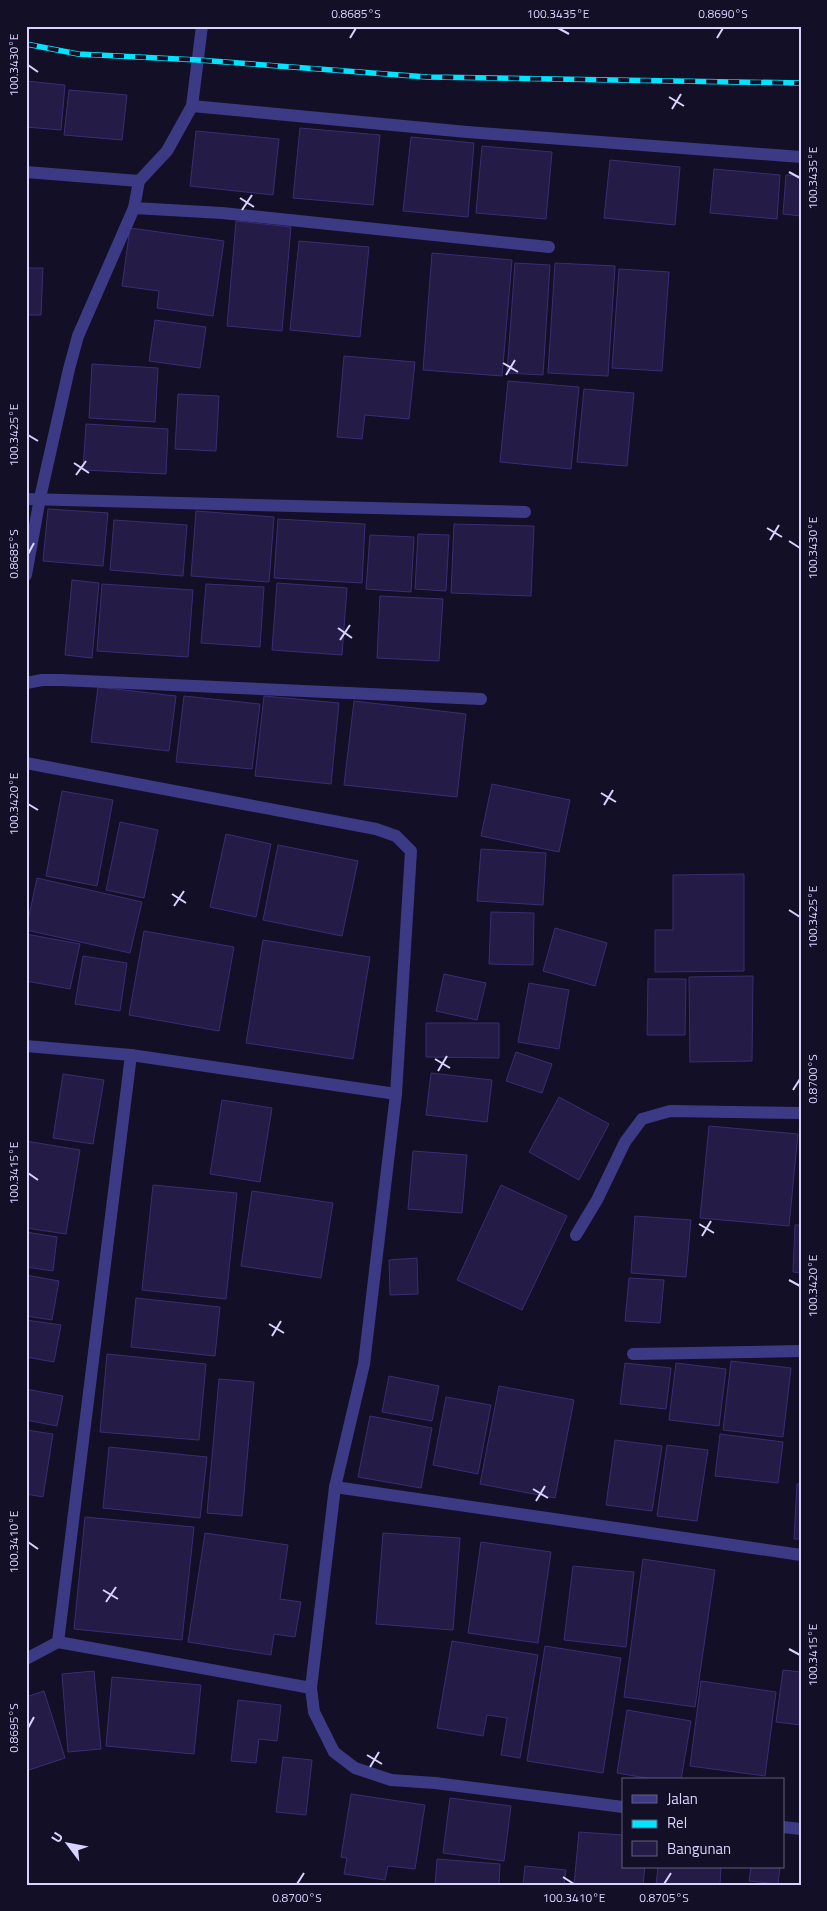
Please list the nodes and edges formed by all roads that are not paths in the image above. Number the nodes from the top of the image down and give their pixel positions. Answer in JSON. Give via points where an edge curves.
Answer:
{"nodes":[{"id":1,"x":202,"y":26,"type":"edge"},
{"id":2,"x":192,"y":106,"type":"junction"},
{"id":3,"x":801,"y":156,"type":"edge"},
{"id":4,"x":26,"y":172,"type":"edge"},
{"id":5,"x":139,"y":181,"type":"junction"},
{"id":6,"x":134,"y":208,"type":"junction"},
{"id":7,"x":549,"y":247,"type":"dead end"},
{"id":8,"x":26,"y":498,"type":"edge"},
{"id":9,"x":40,"y":498,"type":"junction"},
{"id":10,"x":525,"y":512,"type":"dead end"},
{"id":11,"x":26,"y":575,"type":"edge"},
{"id":12,"x":26,"y":682,"type":"edge"},
{"id":13,"x":481,"y":698,"type":"dead end"},
{"id":14,"x":26,"y":763,"type":"edge"},
{"id":15,"x":26,"y":1046,"type":"edge"},
{"id":16,"x":131,"y":1055,"type":"junction"},
{"id":17,"x":396,"y":1094,"type":"junction"},
{"id":18,"x":801,"y":1113,"type":"edge"},
{"id":19,"x":576,"y":1235,"type":"dead end"},
{"id":20,"x":801,"y":1351,"type":"edge"},
{"id":21,"x":633,"y":1354,"type":"dead end"},
{"id":22,"x":335,"y":1487,"type":"junction"},
{"id":23,"x":801,"y":1554,"type":"edge"},
{"id":24,"x":58,"y":1642,"type":"junction"},
{"id":25,"x":26,"y":1659,"type":"edge"},
{"id":26,"x":311,"y":1688,"type":"junction"},
{"id":27,"x":622,"y":1807,"type":"edge"},
{"id":28,"x":784,"y":1827,"type":"edge"},
{"id":29,"x":801,"y":1829,"type":"edge"}],
"edges":[{"from":1,"to":2,"type":"street"},
{"from":2,"to":3,"type":"street","via":[[467,132]]},
{"from":2,"to":5,"type":"street","via":[[167,151]]},
{"from":4,"to":5,"type":"street"},
{"from":5,"to":6,"type":"street"},
{"from":6,"to":7,"type":"street","via":[[222,213]]},
{"from":6,"to":9,"type":"street","via":[[78,336]]},
{"from":8,"to":9,"type":"street"},
{"from":9,"to":10,"type":"street"},
{"from":9,"to":11,"type":"street"},
{"from":12,"to":13,"type":"street","via":[[62,680]]},
{"from":14,"to":17,"type":"street","via":[[376,829],[396,836],[411,851]]},
{"from":15,"to":16,"type":"street"},
{"from":16,"to":17,"type":"street"},
{"from":16,"to":24,"type":"street"},
{"from":17,"to":22,"type":"street","via":[[364,1364]]},
{"from":18,"to":19,"type":"street","via":[[670,1111],[642,1118],[625,1142]]},
{"from":20,"to":21,"type":"street"},
{"from":22,"to":23,"type":"street"},
{"from":22,"to":26,"type":"street"},
{"from":24,"to":25,"type":"street"},
{"from":24,"to":26,"type":"street"},
{"from":26,"to":27,"type":"street","via":[[314,1712],[334,1752],[355,1768],[391,1780]]},
{"from":28,"to":29,"type":"street"}]}
